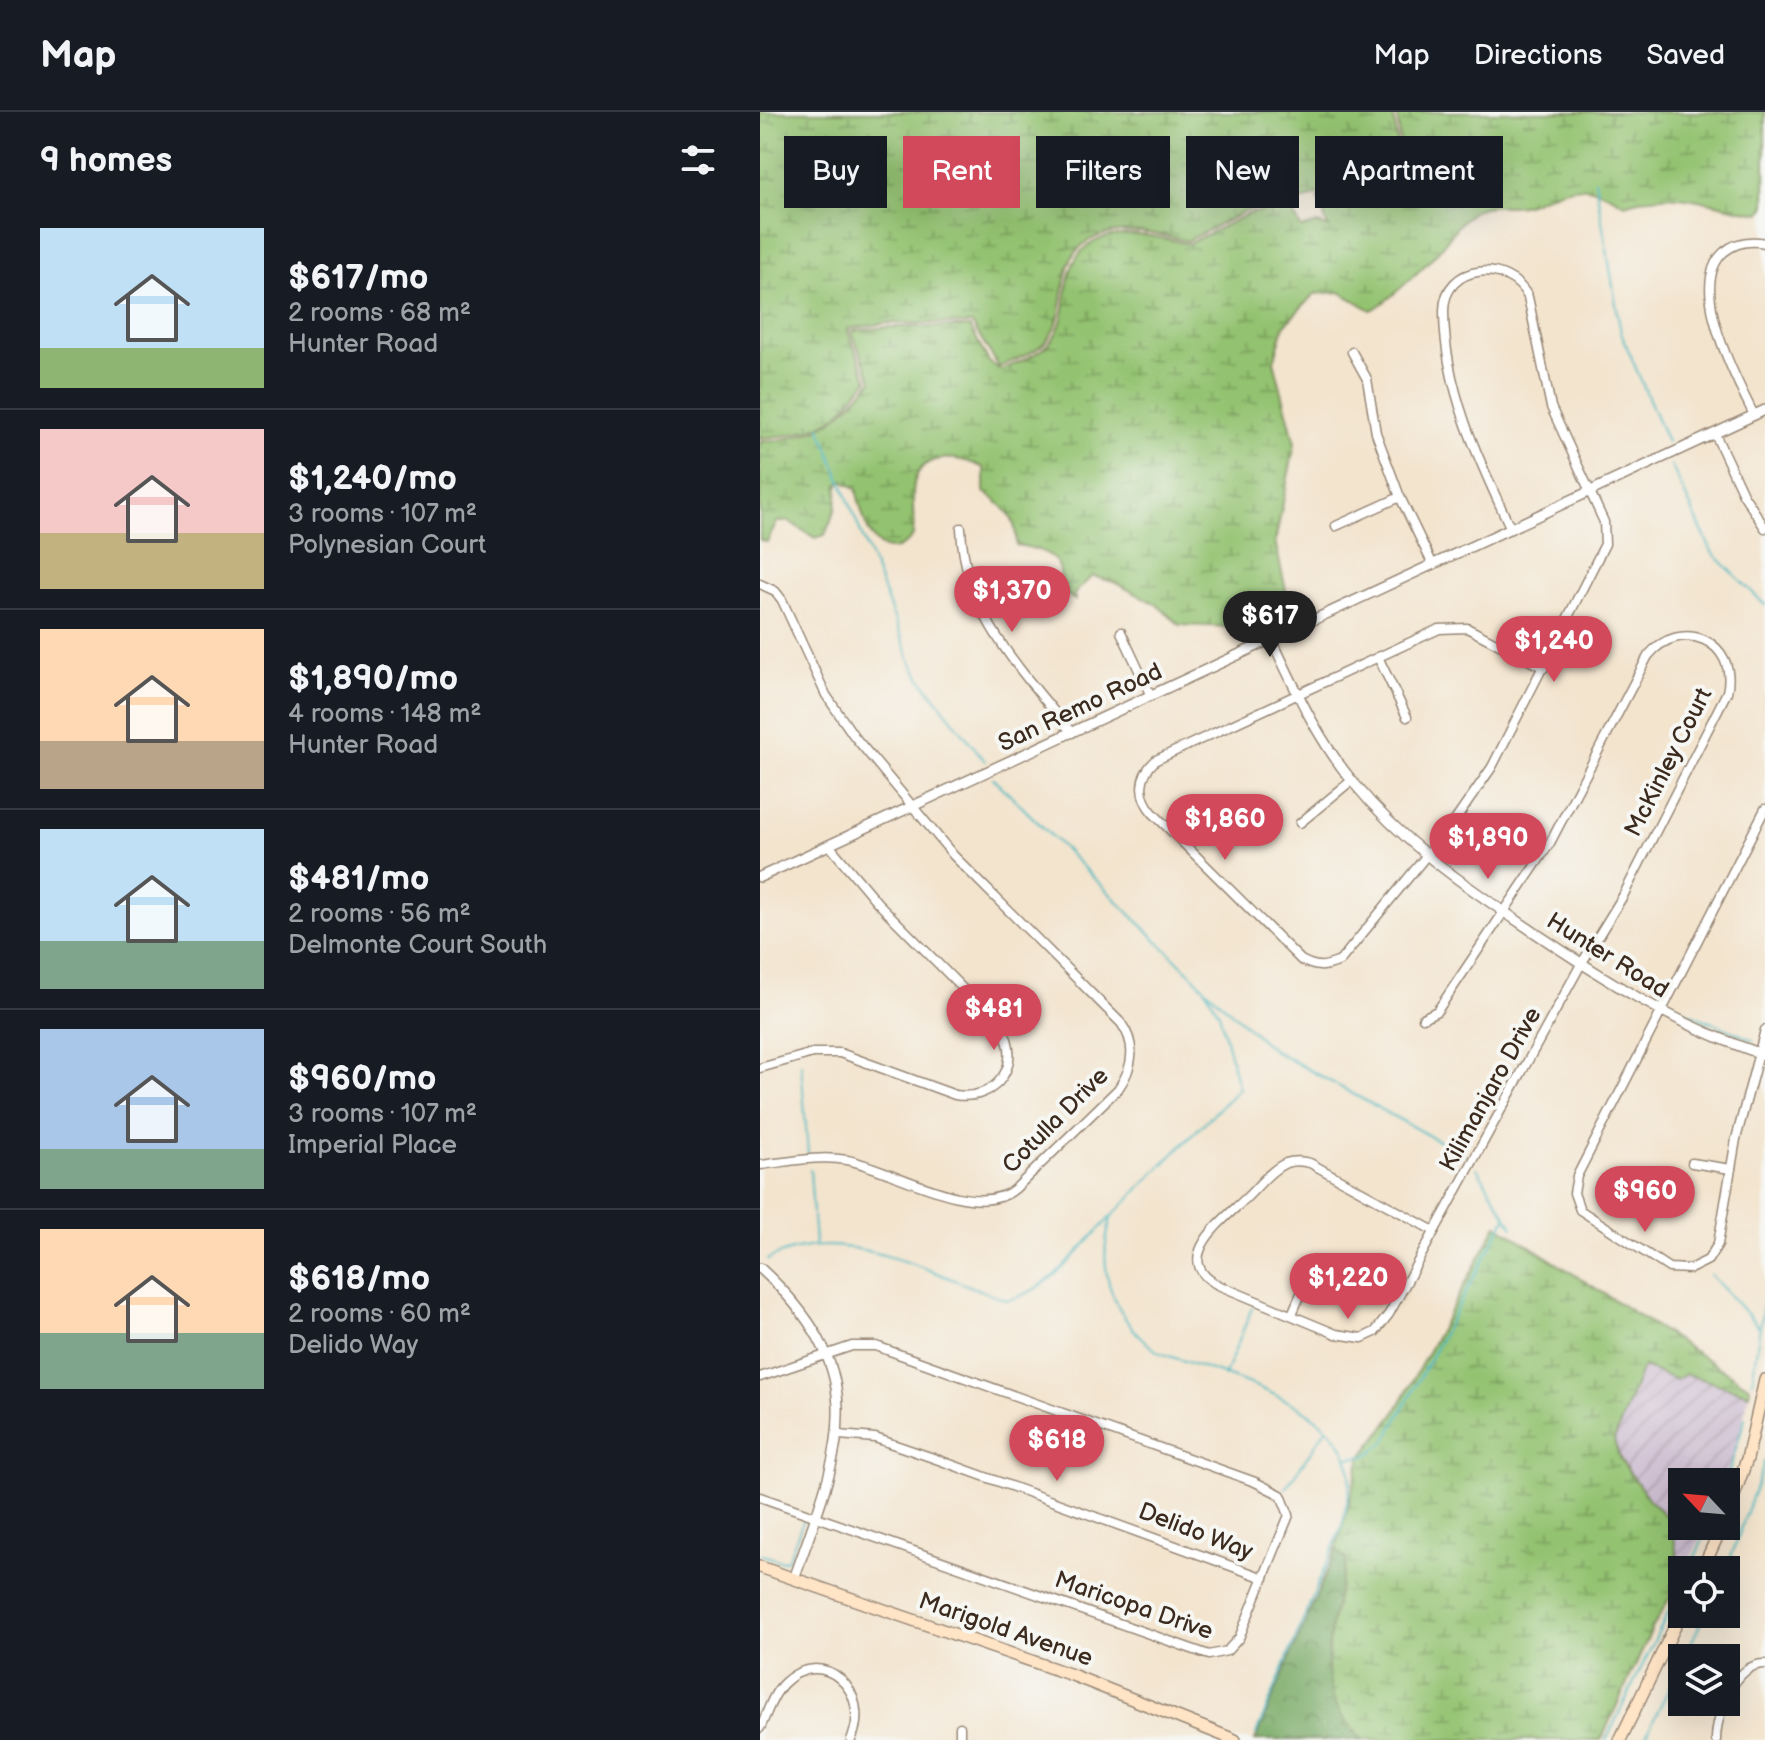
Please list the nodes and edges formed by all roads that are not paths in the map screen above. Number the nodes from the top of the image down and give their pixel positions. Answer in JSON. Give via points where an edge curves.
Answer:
{"nodes":[{"id":1,"x":1765,"y":243,"type":"edge"},
{"id":2,"x":1352,"y":352,"type":"dead end"},
{"id":3,"x":1765,"y":410,"type":"edge"},
{"id":4,"x":1754,"y":415,"type":"junction"},
{"id":5,"x":1715,"y":434,"type":"junction"},
{"id":6,"x":1590,"y":492,"type":"junction"},
{"id":7,"x":1400,"y":497,"type":"junction"},
{"id":8,"x":1336,"y":526,"type":"dead end"},
{"id":9,"x":961,"y":528,"type":"dead end"},
{"id":10,"x":1765,"y":528,"type":"edge"},
{"id":11,"x":1511,"y":529,"type":"junction"},
{"id":12,"x":1433,"y":565,"type":"junction"},
{"id":13,"x":760,"y":584,"type":"edge"},
{"id":14,"x":1121,"y":632,"type":"dead end"},
{"id":15,"x":1272,"y":640,"type":"junction"},
{"id":16,"x":1378,"y":657,"type":"junction"},
{"id":17,"x":1544,"y":668,"type":"junction"},
{"id":18,"x":1298,"y":694,"type":"junction"},
{"id":19,"x":1151,"y":696,"type":"junction"},
{"id":20,"x":1407,"y":717,"type":"dead end"},
{"id":21,"x":1072,"y":733,"type":"junction"},
{"id":22,"x":1351,"y":781,"type":"junction"},
{"id":23,"x":912,"y":807,"type":"junction"},
{"id":24,"x":1765,"y":809,"type":"edge"},
{"id":25,"x":1300,"y":823,"type":"dead end"},
{"id":26,"x":829,"y":845,"type":"junction"},
{"id":27,"x":1425,"y":857,"type":"junction"},
{"id":28,"x":760,"y":877,"type":"edge"},
{"id":29,"x":1505,"y":913,"type":"junction"},
{"id":30,"x":1580,"y":966,"type":"junction"},
{"id":31,"x":1661,"y":1012,"type":"junction"},
{"id":32,"x":1423,"y":1018,"type":"dead end"},
{"id":33,"x":1765,"y":1030,"type":"edge"},
{"id":34,"x":1761,"y":1054,"type":"edge"},
{"id":35,"x":760,"y":1068,"type":"edge"},
{"id":36,"x":1692,"y":1163,"type":"dead end"},
{"id":37,"x":760,"y":1165,"type":"edge"},
{"id":38,"x":1731,"y":1169,"type":"junction"},
{"id":39,"x":1434,"y":1231,"type":"junction"},
{"id":40,"x":760,"y":1268,"type":"edge"},
{"id":41,"x":1310,"y":1273,"type":"dead end"},
{"id":42,"x":1292,"y":1314,"type":"junction"},
{"id":43,"x":827,"y":1355,"type":"junction"},
{"id":44,"x":760,"y":1377,"type":"edge"},
{"id":45,"x":1765,"y":1380,"type":"edge"},
{"id":46,"x":839,"y":1435,"type":"junction"},
{"id":47,"x":1740,"y":1479,"type":"edge"},
{"id":48,"x":760,"y":1497,"type":"edge"},
{"id":49,"x":816,"y":1517,"type":"junction"},
{"id":50,"x":760,"y":1567,"type":"edge"},
{"id":51,"x":1264,"y":1578,"type":"junction"},
{"id":52,"x":794,"y":1579,"type":"junction"},
{"id":53,"x":1674,"y":1628,"type":"edge"},
{"id":54,"x":1765,"y":1664,"type":"edge"},
{"id":55,"x":960,"y":1727,"type":"dead end"},
{"id":56,"x":760,"y":1728,"type":"edge"},
{"id":57,"x":851,"y":1740,"type":"edge"},
{"id":58,"x":960,"y":1740,"type":"edge"},
{"id":59,"x":1235,"y":1740,"type":"edge"},
{"id":60,"x":1620,"y":1740,"type":"edge"},
{"id":61,"x":1716,"y":1740,"type":"edge"}],
"edges":[{"from":1,"to":4,"type":"street","via":[[1729,248],[1710,281],[1719,333]]},
{"from":2,"to":7,"type":"street","via":[[1367,379],[1376,433]]},
{"from":3,"to":4,"type":"street","name":"San Remo Road"},
{"from":4,"to":5,"type":"street","name":"San Remo Road"},
{"from":5,"to":6,"type":"street","name":"San Remo Road"},
{"from":5,"to":10,"type":"street"},
{"from":6,"to":11,"type":"street","name":"San Remo Road"},
{"from":6,"to":11,"type":"street","via":[[1551,407],[1526,292],[1501,272],[1469,274],[1452,287],[1444,306],[1453,373],[1468,433]]},
{"from":6,"to":17,"type":"street","via":[[1604,522],[1605,544]]},
{"from":7,"to":8,"type":"street"},
{"from":7,"to":12,"type":"street"},
{"from":9,"to":21,"type":"street","via":[[962,555],[993,635]]},
{"from":11,"to":12,"type":"street","name":"San Remo Road"},
{"from":12,"to":15,"type":"street","name":"San Remo Road"},
{"from":13,"to":23,"type":"street","via":[[782,600],[835,710]]},
{"from":14,"to":19,"type":"street"},
{"from":15,"to":18,"type":"street","name":"Hunter Road"},
{"from":15,"to":19,"type":"street","name":"San Remo Road"},
{"from":16,"to":17,"type":"street","via":[[1425,634],[1456,626]]},
{"from":16,"to":18,"type":"street"},
{"from":16,"to":20,"type":"street"},
{"from":17,"to":27,"type":"street","via":[[1492,767]]},
{"from":18,"to":22,"type":"street","name":"Hunter Road"},
{"from":18,"to":27,"type":"street","via":[[1156,760],[1141,786],[1147,807],[1313,966],[1340,961]]},
{"from":19,"to":21,"type":"street","name":"San Remo Road"},
{"from":21,"to":23,"type":"street","name":"San Remo Road"},
{"from":22,"to":25,"type":"street"},
{"from":22,"to":27,"type":"street","name":"Hunter Road"},
{"from":23,"to":26,"type":"street","name":"San Remo Road"},
{"from":23,"to":37,"type":"street","name":"Cotulla Drive","via":[[1121,1023],[1131,1045],[1129,1072],[1016,1188],[993,1202],[972,1201],[845,1160]]},
{"from":24,"to":31,"type":"street"},
{"from":26,"to":28,"type":"street","name":"San Remo Road"},
{"from":26,"to":35,"type":"street","via":[[877,902],[1001,1027],[1009,1064],[996,1085],[970,1097],[840,1053],[813,1053]]},
{"from":27,"to":29,"type":"street","name":"Hunter Road"},
{"from":29,"to":30,"type":"street","name":"Hunter Road"},
{"from":29,"to":30,"type":"street","name":"McKinley Court","via":[[1550,843],[1648,656],[1672,637],[1694,636],[1710,643],[1726,664],[1727,692],[1623,896]]},
{"from":29,"to":32,"type":"street","name":"McKinley Court","via":[[1437,1011]]},
{"from":30,"to":31,"type":"street","name":"Hunter Road"},
{"from":30,"to":39,"type":"street","name":"Kilimanjaro Drive"},
{"from":31,"to":34,"type":"street","name":"Hunter Road"},
{"from":31,"to":38,"type":"street","via":[[1577,1176],[1576,1204],[1666,1266],[1690,1269],[1708,1260],[1718,1244]]},
{"from":33,"to":34,"type":"street"},
{"from":34,"to":38,"type":"street"},
{"from":36,"to":38,"type":"street"},
{"from":39,"to":42,"type":"street","name":"Kilimanjaro Drive","via":[[1375,1332],[1348,1337]]},
{"from":39,"to":42,"type":"street","name":"Kilimanjaro Drive","via":[[1310,1163],[1284,1164],[1211,1232],[1199,1260],[1210,1281]]},
{"from":40,"to":43,"type":"street","via":[[801,1308]]},
{"from":41,"to":42,"type":"street"},
{"from":43,"to":44,"type":"street"},
{"from":43,"to":46,"type":"street","via":[[838,1398]]},
{"from":43,"to":51,"type":"street","name":"Maricopa Drive","via":[[859,1344],[881,1348],[1271,1488],[1285,1501],[1289,1515]]},
{"from":45,"to":47,"type":"main road"},
{"from":46,"to":49,"type":"street"},
{"from":46,"to":51,"type":"street","name":"Delido Way","via":[[875,1438]]},
{"from":48,"to":49,"type":"street","name":"Maricopa Drive"},
{"from":49,"to":51,"type":"street","name":"Maricopa Drive","via":[[1209,1655],[1227,1651],[1236,1642]]},
{"from":49,"to":52,"type":"street"},
{"from":50,"to":52,"type":"main road","name":"Marigold Avenue"},
{"from":52,"to":59,"type":"main road","name":"Marigold Avenue","via":[[1072,1675]]},
{"from":53,"to":60,"type":"main road"},
{"from":54,"to":61,"type":"street","via":[[1753,1665],[1739,1677],[1721,1714]]},
{"from":55,"to":58,"type":"street"},
{"from":56,"to":57,"type":"street","via":[[785,1682],[818,1670],[841,1679],[854,1695],[858,1713]]}]}
